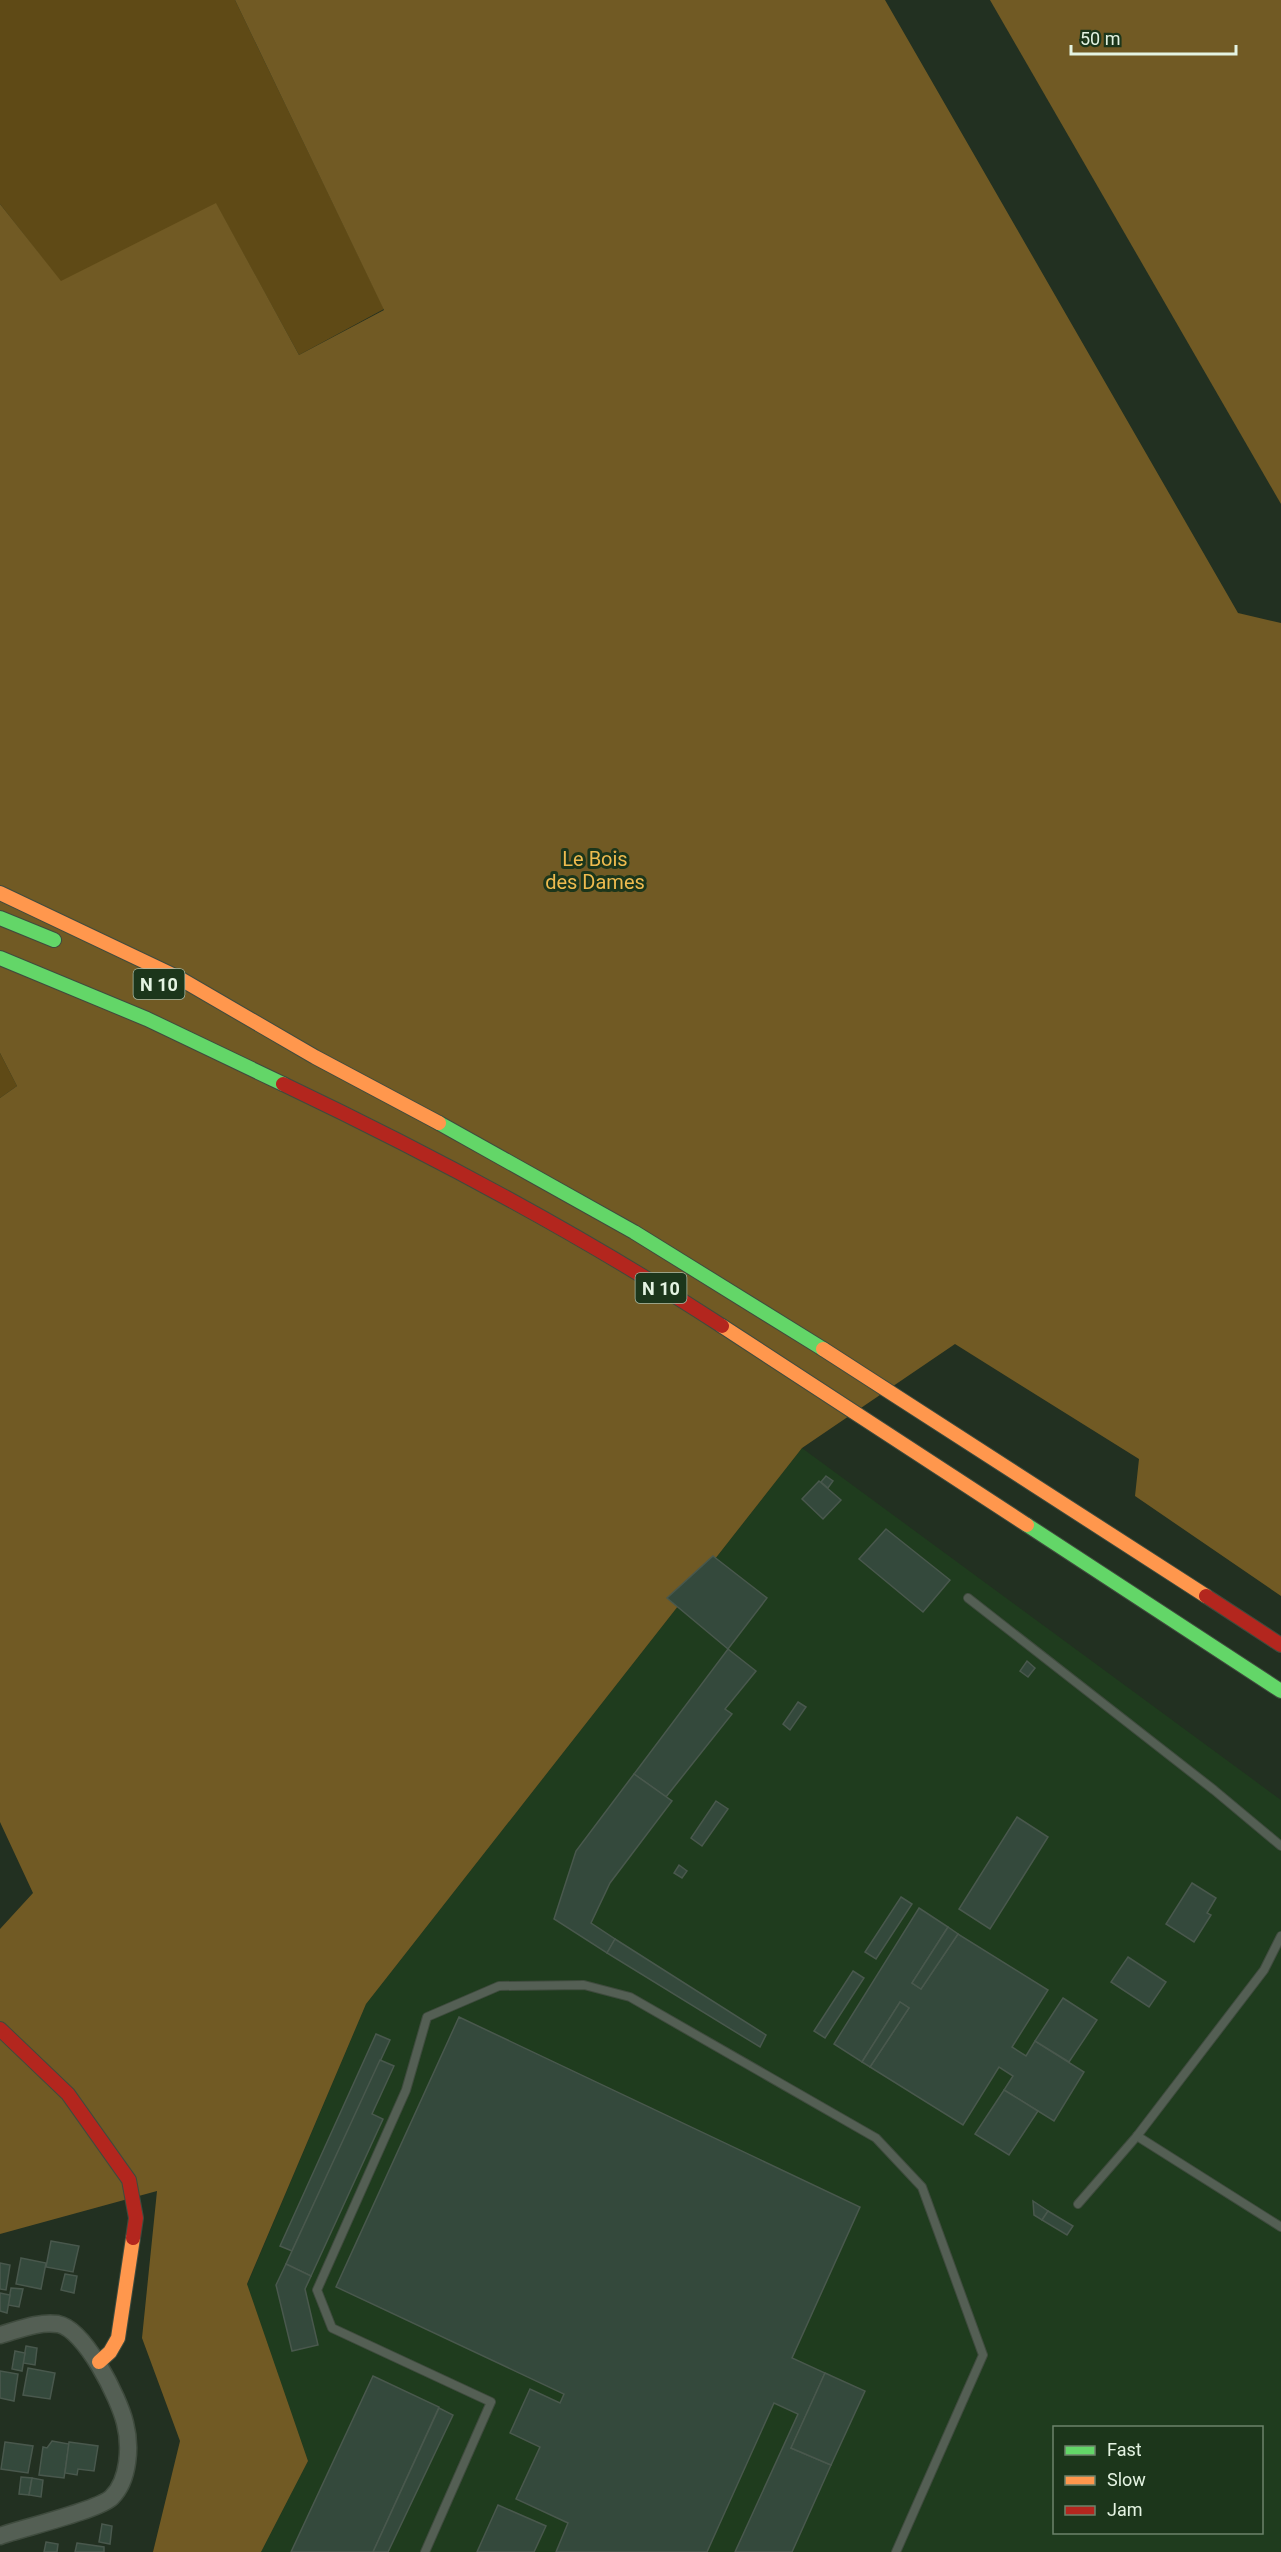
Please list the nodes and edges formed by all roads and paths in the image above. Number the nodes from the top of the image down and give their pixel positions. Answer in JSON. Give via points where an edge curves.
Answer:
{"nodes":[{"id":1,"x":0,"y":894,"type":"edge"},
{"id":2,"x":0,"y":918,"type":"edge"},
{"id":3,"x":72,"y":947,"type":"dead end"},
{"id":4,"x":0,"y":958,"type":"edge"},
{"id":5,"x":154,"y":982,"type":"dead end"},
{"id":6,"x":315,"y":1057,"type":"junction"},
{"id":7,"x":968,"y":1598,"type":"dead end"},
{"id":8,"x":1281,"y":1645,"type":"edge"},
{"id":9,"x":1281,"y":1691,"type":"edge"},
{"id":10,"x":1281,"y":1846,"type":"edge"},
{"id":11,"x":1281,"y":1936,"type":"edge"},
{"id":12,"x":0,"y":2029,"type":"edge"},
{"id":13,"x":1137,"y":2136,"type":"junction"},
{"id":14,"x":1078,"y":2204,"type":"dead end"},
{"id":15,"x":1281,"y":2227,"type":"edge"},
{"id":16,"x":0,"y":2335,"type":"edge"},
{"id":17,"x":99,"y":2362,"type":"junction"},
{"id":18,"x":0,"y":2536,"type":"edge"},
{"id":19,"x":425,"y":2552,"type":"edge"},
{"id":20,"x":896,"y":2552,"type":"edge"}],
"edges":[{"from":1,"to":6,"type":"main road","via":[[179,978]]},
{"from":2,"to":3,"type":"main road"},
{"from":4,"to":9,"type":"main road","number":"N 10","via":[[158,1024],[373,1127],[539,1216],[699,1311]]},
{"from":5,"to":6,"type":"main road","number":"N 10"},
{"from":6,"to":8,"type":"main road","number":"N 10","via":[[644,1238],[852,1367]]},
{"from":7,"to":10,"type":"lane"},
{"from":11,"to":13,"type":"lane","via":[[1264,1970]]},
{"from":12,"to":17,"type":"main road","via":[[68,2094],[129,2180],[136,2218],[118,2338]]},
{"from":13,"to":14,"type":"lane"},
{"from":13,"to":15,"type":"lane"},
{"from":16,"to":17,"type":"street","via":[[34,2325],[58,2324],[72,2331]]},
{"from":17,"to":18,"type":"street","via":[[125,2423],[129,2454],[112,2498]]},
{"from":19,"to":20,"type":"lane","via":[[491,2402],[333,2328],[317,2290],[406,2090],[427,2017],[499,1986],[584,1985],[630,1997],[876,2138],[922,2187],[983,2355]]}]}
